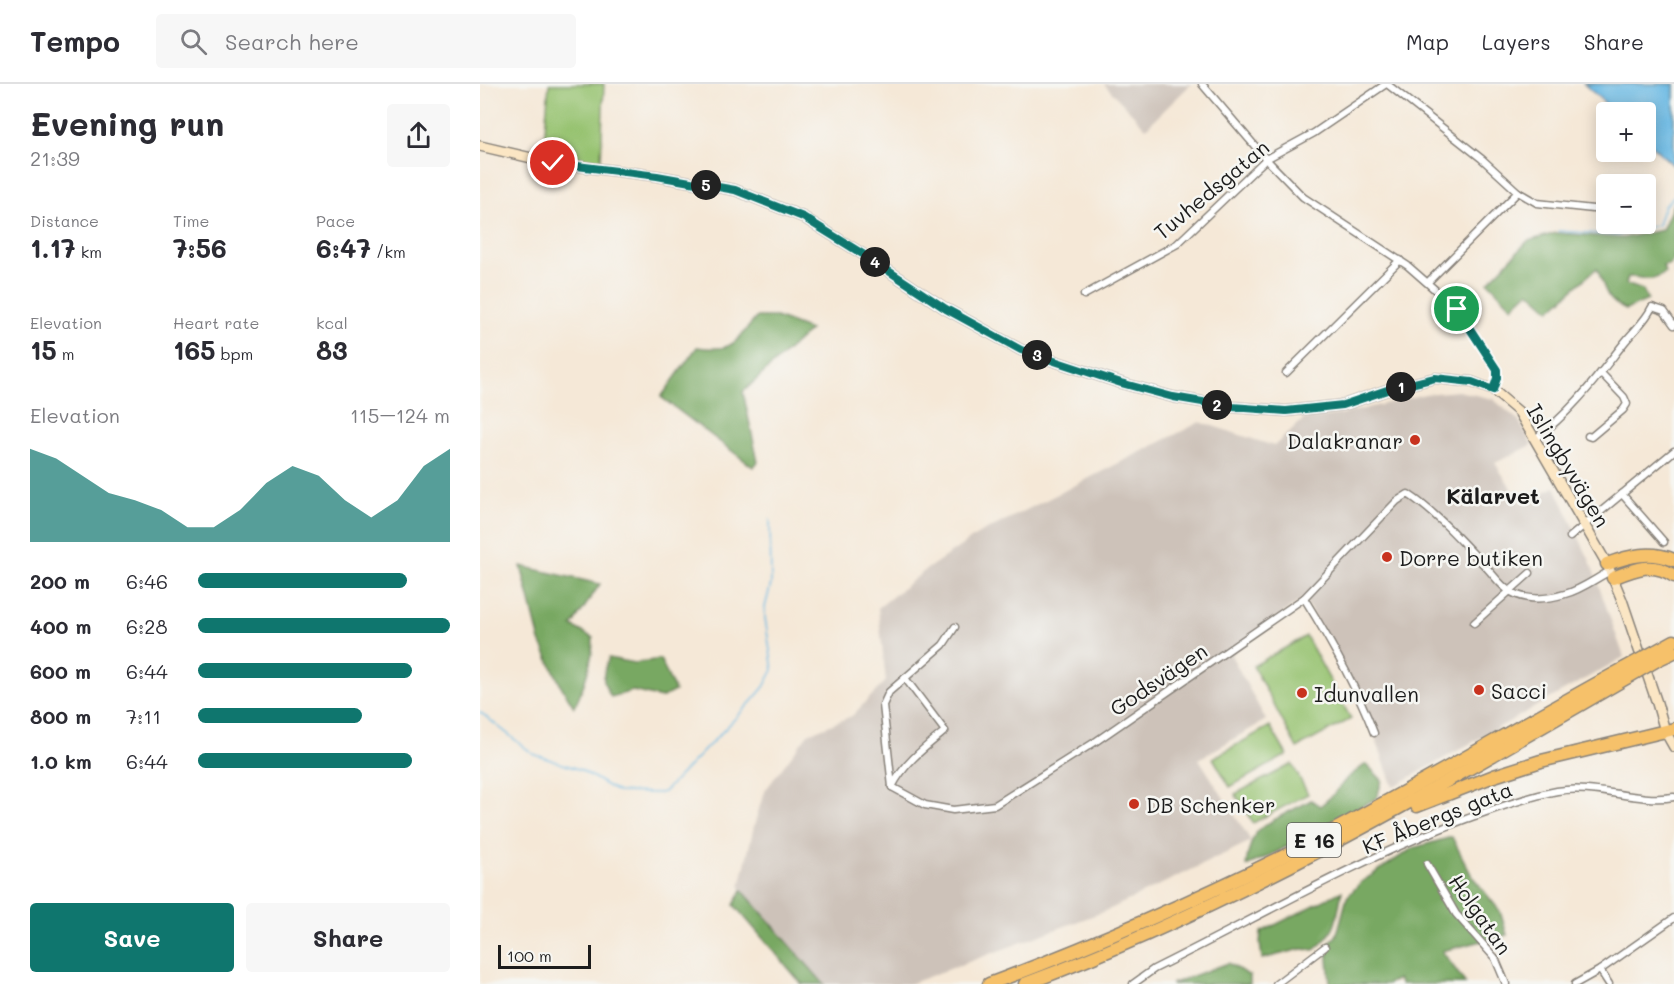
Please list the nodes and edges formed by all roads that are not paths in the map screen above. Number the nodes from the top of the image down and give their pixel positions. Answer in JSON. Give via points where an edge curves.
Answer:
{"nodes":[{"id":1,"x":1202,"y":84,"type":"edge"},
{"id":2,"x":1387,"y":84,"type":"edge"},
{"id":3,"x":480,"y":146,"type":"edge"},
{"id":4,"x":1266,"y":159,"type":"junction"},
{"id":5,"x":1518,"y":192,"type":"junction"},
{"id":6,"x":1593,"y":209,"type":"dead end"},
{"id":7,"x":1400,"y":260,"type":"junction"},
{"id":8,"x":1428,"y":282,"type":"junction"},
{"id":9,"x":1084,"y":295,"type":"dead end"},
{"id":10,"x":1674,"y":325,"type":"edge"},
{"id":11,"x":1286,"y":373,"type":"dead end"},
{"id":12,"x":1601,"y":373,"type":"junction"},
{"id":13,"x":1493,"y":390,"type":"junction"},
{"id":14,"x":1588,"y":436,"type":"dead end"},
{"id":15,"x":1536,"y":438,"type":"junction"},
{"id":16,"x":1674,"y":451,"type":"edge"},
{"id":17,"x":1622,"y":494,"type":"junction"},
{"id":18,"x":1585,"y":525,"type":"junction"},
{"id":19,"x":1570,"y":537,"type":"dead end"},
{"id":20,"x":1664,"y":542,"type":"dead end"},
{"id":21,"x":1674,"y":560,"type":"edge"},
{"id":22,"x":1610,"y":571,"type":"junction"},
{"id":23,"x":1530,"y":573,"type":"dead end"},
{"id":24,"x":1674,"y":576,"type":"edge"},
{"id":25,"x":1510,"y":592,"type":"junction"},
{"id":26,"x":1304,"y":598,"type":"junction"},
{"id":27,"x":1474,"y":622,"type":"dead end"},
{"id":28,"x":955,"y":627,"type":"dead end"},
{"id":29,"x":1674,"y":641,"type":"edge"},
{"id":30,"x":1674,"y":652,"type":"edge"},
{"id":31,"x":1658,"y":655,"type":"junction"},
{"id":32,"x":1627,"y":672,"type":"junction"},
{"id":33,"x":905,"y":678,"type":"junction"},
{"id":34,"x":1671,"y":730,"type":"edge"},
{"id":35,"x":1374,"y":733,"type":"dead end"},
{"id":36,"x":1674,"y":747,"type":"edge"},
{"id":37,"x":892,"y":787,"type":"junction"},
{"id":38,"x":1674,"y":797,"type":"edge"},
{"id":39,"x":1374,"y":822,"type":"junction"},
{"id":40,"x":1427,"y":864,"type":"dead end"},
{"id":41,"x":1674,"y":918,"type":"edge"},
{"id":42,"x":1325,"y":946,"type":"dead end"},
{"id":43,"x":1600,"y":970,"type":"junction"},
{"id":44,"x":989,"y":984,"type":"edge"},
{"id":45,"x":1025,"y":984,"type":"edge"},
{"id":46,"x":1133,"y":984,"type":"edge"},
{"id":47,"x":1276,"y":984,"type":"edge"},
{"id":48,"x":1506,"y":984,"type":"edge"},
{"id":49,"x":1575,"y":984,"type":"edge"},
{"id":50,"x":1609,"y":984,"type":"edge"}],
"edges":[{"from":1,"to":4,"type":"street"},
{"from":2,"to":4,"type":"street","name":"Tuvhedsgatan","via":[[1314,133]]},
{"from":2,"to":5,"type":"street"},
{"from":3,"to":13,"type":"street","via":[[553,163],[735,190],[803,217],[946,309],[1021,350],[1173,397],[1286,411],[1343,405],[1435,378],[1472,382]]},
{"from":4,"to":7,"type":"street","via":[[1303,197]]},
{"from":4,"to":9,"type":"street","name":"Tuvhedsgatan","via":[[1177,244]]},
{"from":5,"to":6,"type":"street","via":[[1537,203]]},
{"from":5,"to":8,"type":"street"},
{"from":7,"to":8,"type":"street"},
{"from":7,"to":11,"type":"street"},
{"from":8,"to":13,"type":"street","via":[[1457,309],[1497,370]]},
{"from":10,"to":12,"type":"street","via":[[1664,311],[1653,307]]},
{"from":12,"to":14,"type":"street","via":[[1627,404],[1609,423]]},
{"from":12,"to":15,"type":"street","via":[[1555,424]]},
{"from":13,"to":15,"type":"street","name":"Islingbyvägen","via":[[1520,412]]},
{"from":15,"to":18,"type":"street","name":"Islingbyvägen"},
{"from":16,"to":17,"type":"street"},
{"from":17,"to":18,"type":"street"},
{"from":17,"to":20,"type":"street"},
{"from":18,"to":19,"type":"street"},
{"from":18,"to":22,"type":"street","name":"Islingbyvägen"},
{"from":21,"to":22,"type":"highway","via":[[1664,555],[1643,554]]},
{"from":22,"to":24,"type":"highway","via":[[1648,566]]},
{"from":22,"to":25,"type":"street","via":[[1583,587],[1548,598],[1528,598]]},
{"from":22,"to":34,"type":"street","name":"Islingbyvägen","via":[[1657,703]]},
{"from":23,"to":25,"type":"street"},
{"from":25,"to":26,"type":"street","name":"Godsvägen","via":[[1408,494]]},
{"from":25,"to":27,"type":"street"},
{"from":26,"to":35,"type":"street"},
{"from":26,"to":37,"type":"street","name":"Godsvägen","via":[[1095,742],[995,805],[953,810],[925,805]]},
{"from":28,"to":33,"type":"street","via":[[943,645]]},
{"from":29,"to":31,"type":"highway","number":"E 16"},
{"from":30,"to":31,"type":"highway","number":"E 16"},
{"from":31,"to":32,"type":"highway","number":"E 16","bridge":true},
{"from":32,"to":39,"type":"highway","number":"E 16"},
{"from":32,"to":44,"type":"highway","number":"E 16","via":[[1287,854],[1188,902]]},
{"from":33,"to":37,"type":"street","via":[[889,692],[883,705]]},
{"from":33,"to":37,"type":"street","via":[[945,731],[912,758]]},
{"from":34,"to":36,"type":"street","name":"Islingbyvägen"},
{"from":34,"to":39,"type":"highway","via":[[1541,760]]},
{"from":38,"to":46,"type":"street","name":"KF Åbergs gata","via":[[1646,799],[1570,790],[1499,807],[1363,863],[1155,969]]},
{"from":39,"to":45,"type":"highway","number":"E 16","via":[[1193,914]]},
{"from":40,"to":48,"type":"street","name":"Holgatan","via":[[1456,914],[1495,958]]},
{"from":41,"to":43,"type":"street"},
{"from":42,"to":47,"type":"street"},
{"from":43,"to":49,"type":"street"},
{"from":43,"to":50,"type":"street"}]}
